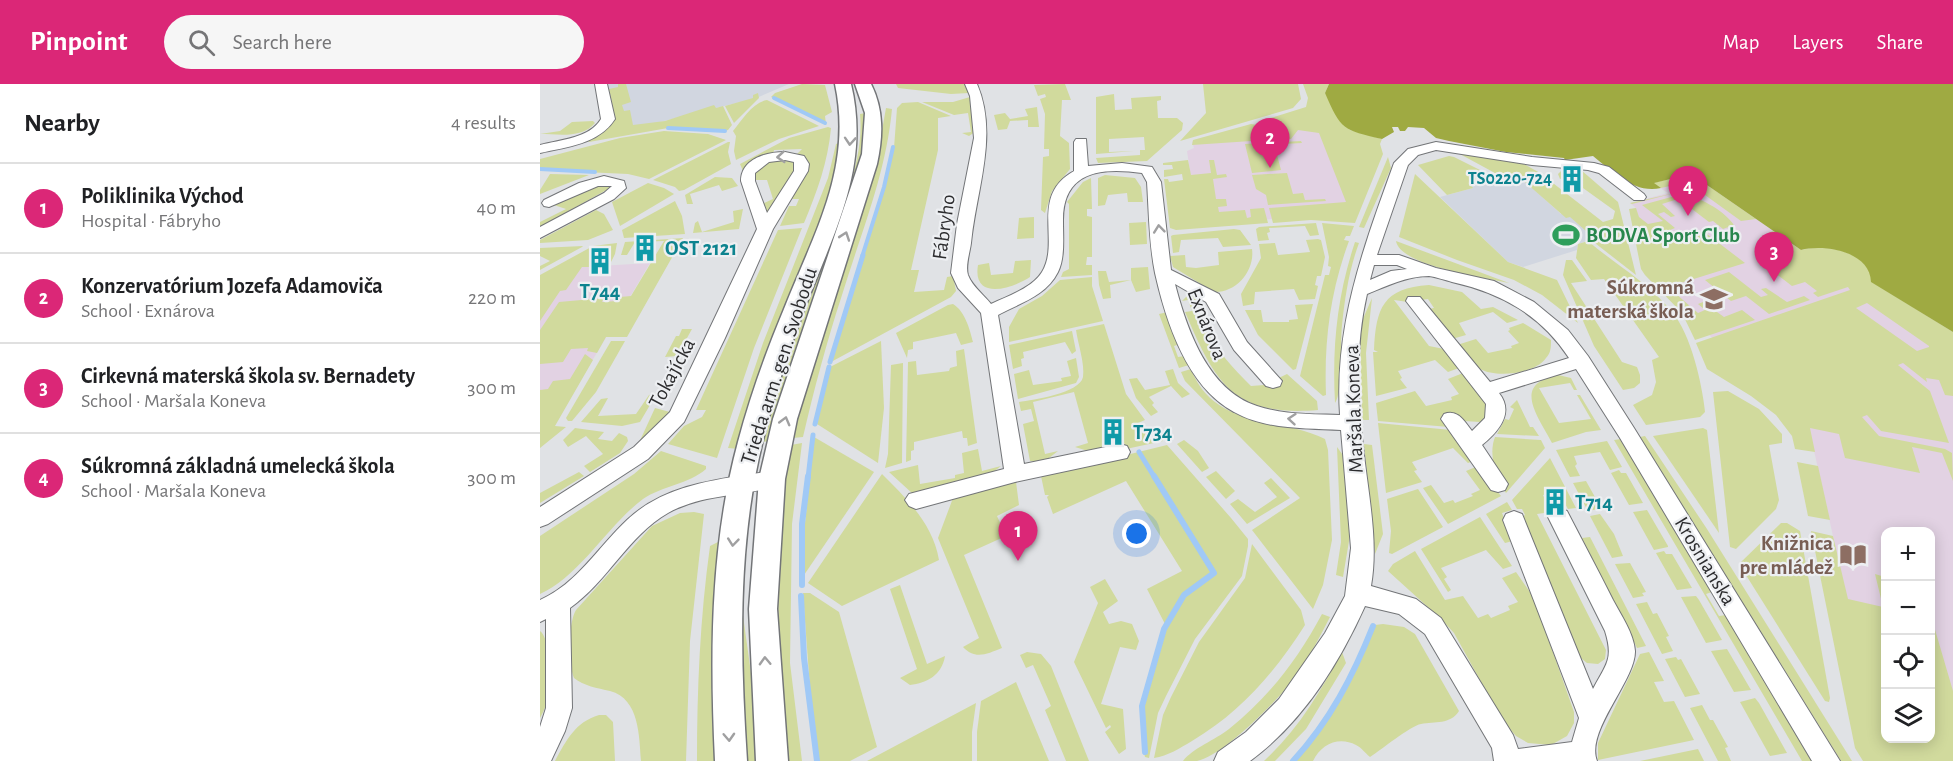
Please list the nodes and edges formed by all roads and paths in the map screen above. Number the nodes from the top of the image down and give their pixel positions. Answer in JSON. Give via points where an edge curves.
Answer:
{"nodes":[{"id":1,"x":600,"y":84,"type":"edge"},
{"id":2,"x":843,"y":84,"type":"edge"},
{"id":3,"x":864,"y":84,"type":"edge"},
{"id":4,"x":971,"y":84,"type":"edge"},
{"id":5,"x":1081,"y":142,"type":"dead end"},
{"id":6,"x":540,"y":149,"type":"edge"},
{"id":7,"x":1081,"y":171,"type":"junction"},
{"id":8,"x":1639,"y":197,"type":"dead end"},
{"id":9,"x":549,"y":203,"type":"dead end"},
{"id":10,"x":765,"y":229,"type":"junction"},
{"id":11,"x":1377,"y":232,"type":"junction"},
{"id":12,"x":540,"y":233,"type":"edge"},
{"id":13,"x":1368,"y":260,"type":"junction"},
{"id":14,"x":1163,"y":272,"type":"junction"},
{"id":15,"x":1432,"y":272,"type":"junction"},
{"id":16,"x":1359,"y":291,"type":"junction"},
{"id":17,"x":1414,"y":301,"type":"dead end"},
{"id":18,"x":989,"y":312,"type":"junction"},
{"id":19,"x":1582,"y":361,"type":"junction"},
{"id":20,"x":1273,"y":381,"type":"dead end"},
{"id":21,"x":1486,"y":390,"type":"junction"},
{"id":22,"x":1451,"y":419,"type":"dead end"},
{"id":23,"x":1351,"y":423,"type":"junction"},
{"id":24,"x":1470,"y":444,"type":"junction"},
{"id":25,"x":1120,"y":452,"type":"dead end"},
{"id":26,"x":1015,"y":474,"type":"junction"},
{"id":27,"x":772,"y":478,"type":"junction"},
{"id":28,"x":741,"y":484,"type":"junction"},
{"id":29,"x":1498,"y":484,"type":"dead end"},
{"id":30,"x":916,"y":501,"type":"dead end"},
{"id":31,"x":1558,"y":517,"type":"dead end"},
{"id":32,"x":540,"y":518,"type":"edge"},
{"id":33,"x":1514,"y":520,"type":"dead end"},
{"id":34,"x":1357,"y":594,"type":"junction"},
{"id":35,"x":549,"y":607,"type":"edge"},
{"id":36,"x":1592,"y":718,"type":"junction"},
{"id":37,"x":540,"y":755,"type":"edge"},
{"id":38,"x":1583,"y":757,"type":"edge"},
{"id":39,"x":731,"y":761,"type":"edge"},
{"id":40,"x":772,"y":761,"type":"edge"},
{"id":41,"x":1227,"y":761,"type":"edge"},
{"id":42,"x":1507,"y":761,"type":"edge"},
{"id":43,"x":1521,"y":761,"type":"edge"},
{"id":44,"x":1827,"y":761,"type":"edge"}],
"edges":[{"from":1,"to":6,"type":"street","via":[[608,119],[603,127]]},
{"from":2,"to":28,"type":"street","name":"Trieda arm. gen. Svobodu","one_way":true,"via":[[850,130],[842,185],[773,370]]},
{"from":27,"to":3,"type":"street","name":"Trieda arm. gen. Svobodu","one_way":true,"via":[[785,419],[872,147],[874,112]]},
{"from":4,"to":18,"type":"street","name":"Fábryho","via":[[981,138],[960,273],[964,284]]},
{"from":5,"to":7,"type":"street"},
{"from":14,"to":7,"type":"street","name":"Exnárova","one_way":true,"via":[[1154,182],[1147,170]]},
{"from":7,"to":18,"type":"street","via":[[1067,181],[1058,196],[1054,262],[1048,275]]},
{"from":8,"to":11,"type":"street","name":"Maršala Koneva","via":[[1604,170],[1594,167],[1429,146],[1408,154],[1401,163]]},
{"from":9,"to":12,"type":"street","via":[[599,181],[619,184],[609,196]]},
{"from":10,"to":10,"type":"street","name":"Tokajícka","one_way":true,"via":[[801,171],[799,159],[771,157],[758,162],[748,173]]},
{"from":10,"to":32,"type":"street","name":"Tokajícka","via":[[677,417],[641,453]]},
{"from":11,"to":13,"type":"street","name":"Maršala Koneva"},
{"from":11,"to":15,"type":"street","via":[[1400,253]]},
{"from":13,"to":15,"type":"street","via":[[1396,271]]},
{"from":13,"to":16,"type":"street","name":"Maršala Koneva"},
{"from":14,"to":20,"type":"street","name":"Exnárova","via":[[1210,296],[1240,346]]},
{"from":23,"to":14,"type":"street","name":"Exnárova","one_way":true,"via":[[1276,418],[1227,400],[1198,367]]},
{"from":15,"to":16,"type":"street","via":[[1397,275]]},
{"from":15,"to":19,"type":"street","name":"Krosnianska","via":[[1488,285],[1528,306],[1562,334]]},
{"from":16,"to":23,"type":"street","name":"Maršala Koneva","via":[[1349,353]]},
{"from":17,"to":21,"type":"street"},
{"from":18,"to":26,"type":"street"},
{"from":19,"to":21,"type":"street"},
{"from":19,"to":44,"type":"street","name":"Krosnianska"},
{"from":21,"to":24,"type":"street","via":[[1497,406],[1495,418]]},
{"from":22,"to":24,"type":"street"},
{"from":23,"to":34,"type":"street","name":"Maršala Koneva","via":[[1363,542]]},
{"from":24,"to":29,"type":"street"},
{"from":25,"to":26,"type":"street"},
{"from":26,"to":30,"type":"street"},
{"from":27,"to":28,"type":"street"},
{"from":40,"to":27,"type":"street","name":"Trieda arm. gen. Svobodu","one_way":true,"via":[[763,609]]},
{"from":28,"to":35,"type":"street","via":[[688,496],[655,510],[579,590]]},
{"from":28,"to":39,"type":"street","name":"Trieda arm. gen. Svobodu","one_way":true,"via":[[728,626]]},
{"from":31,"to":36,"type":"street","via":[[1623,650]]},
{"from":33,"to":36,"type":"street"},
{"from":34,"to":41,"type":"street","name":"Maršala Koneva","via":[[1346,621],[1294,702],[1269,732]]},
{"from":34,"to":42,"type":"street","via":[[1402,603],[1428,620],[1504,744]]},
{"from":35,"to":37,"type":"street","via":[[560,708]]},
{"from":36,"to":38,"type":"street"},
{"from":38,"to":43,"type":"street"}]}
